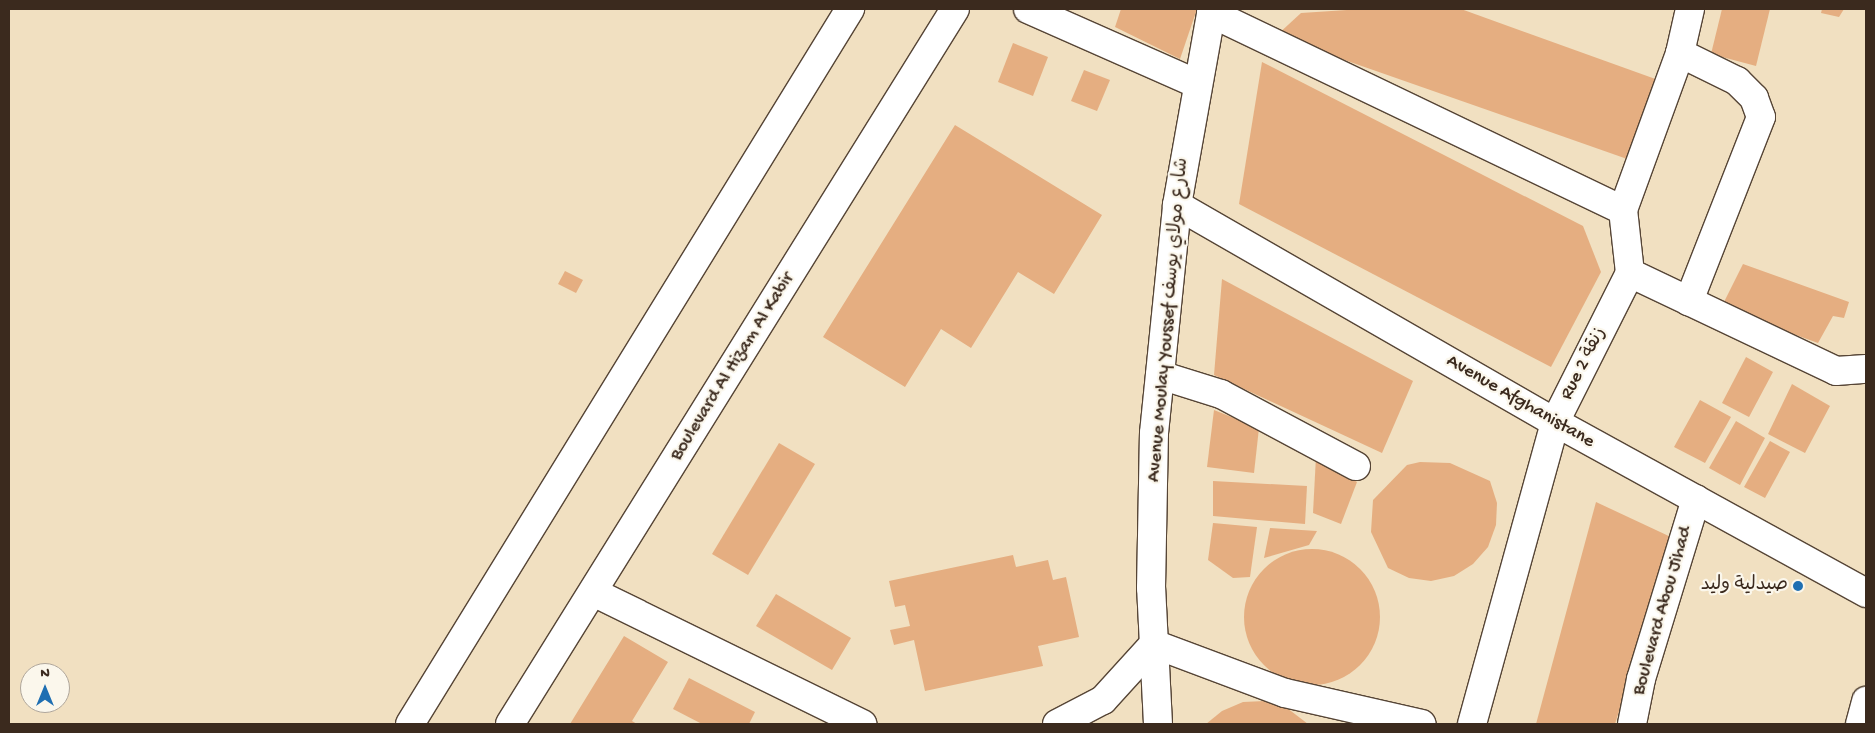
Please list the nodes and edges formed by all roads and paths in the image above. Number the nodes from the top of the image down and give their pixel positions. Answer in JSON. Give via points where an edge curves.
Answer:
{"nodes":[{"id":1,"x":850,"y":9,"type":"edge"},
{"id":2,"x":955,"y":9,"type":"edge"},
{"id":3,"x":1028,"y":9,"type":"edge"},
{"id":4,"x":1690,"y":9,"type":"edge"},
{"id":5,"x":1211,"y":11,"type":"edge"},
{"id":6,"x":1680,"y":53,"type":"junction"},
{"id":7,"x":1196,"y":83,"type":"junction"},
{"id":8,"x":1177,"y":205,"type":"junction"},
{"id":9,"x":1623,"y":210,"type":"junction"},
{"id":10,"x":1630,"y":273,"type":"junction"},
{"id":11,"x":1689,"y":301,"type":"junction"},
{"id":12,"x":1866,"y":370,"type":"edge"},
{"id":13,"x":1160,"y":375,"type":"junction"},
{"id":14,"x":1555,"y":422,"type":"junction"},
{"id":15,"x":1356,"y":466,"type":"dead end"},
{"id":16,"x":1696,"y":499,"type":"junction"},
{"id":17,"x":593,"y":592,"type":"junction"},
{"id":18,"x":1866,"y":593,"type":"edge"},
{"id":19,"x":1154,"y":644,"type":"junction"},
{"id":20,"x":1866,"y":701,"type":"edge"},
{"id":21,"x":410,"y":724,"type":"edge"},
{"id":22,"x":510,"y":724,"type":"edge"},
{"id":23,"x":862,"y":724,"type":"edge"},
{"id":24,"x":1057,"y":724,"type":"edge"},
{"id":25,"x":1158,"y":724,"type":"edge"},
{"id":26,"x":1422,"y":724,"type":"edge"},
{"id":27,"x":1472,"y":724,"type":"edge"},
{"id":28,"x":1632,"y":724,"type":"edge"},
{"id":29,"x":1860,"y":724,"type":"edge"}],
"edges":[{"from":1,"to":21,"type":"street"},
{"from":2,"to":17,"type":"street","name":"Boulevard Al Hizam Al Kabir"},
{"from":3,"to":7,"type":"street"},
{"from":4,"to":6,"type":"street"},
{"from":5,"to":7,"type":"street","name":"Avenue Moulay Youssef شارع مولاي يوسف"},
{"from":5,"to":9,"type":"street"},
{"from":6,"to":9,"type":"street"},
{"from":6,"to":11,"type":"street","via":[[1738,81],[1754,98],[1761,117]]},
{"from":7,"to":8,"type":"street","name":"Avenue Moulay Youssef شارع مولاي يوسف"},
{"from":8,"to":13,"type":"street","name":"Avenue Moulay Youssef شارع مولاي يوسف"},
{"from":8,"to":14,"type":"street","name":"Avenue Afghanistane"},
{"from":9,"to":10,"type":"street"},
{"from":10,"to":11,"type":"street"},
{"from":10,"to":14,"type":"street","name":"Rue 2 زنقة"},
{"from":11,"to":12,"type":"street","via":[[1836,371]]},
{"from":13,"to":15,"type":"street","via":[[1221,394]]},
{"from":13,"to":19,"type":"street","name":"Avenue Moulay Youssef شارع مولاي يوسف","via":[[1153,482]]},
{"from":14,"to":16,"type":"street","name":"Avenue Afghanistane"},
{"from":14,"to":27,"type":"street","name":"Rue 2 زنقة"},
{"from":16,"to":18,"type":"street","name":"Avenue Afghanistane"},
{"from":16,"to":28,"type":"street","name":"Boulevard Abou Jihad","via":[[1640,679]]},
{"from":17,"to":22,"type":"street","name":"Boulevard Al Hizam Al Kabir"},
{"from":17,"to":23,"type":"street"},
{"from":19,"to":24,"type":"street","via":[[1103,700]]},
{"from":19,"to":25,"type":"street","name":"Avenue Moulay Youssef شارع مولاي يوسف"},
{"from":19,"to":26,"type":"street","via":[[1285,693]]},
{"from":20,"to":29,"type":"street"}]}
